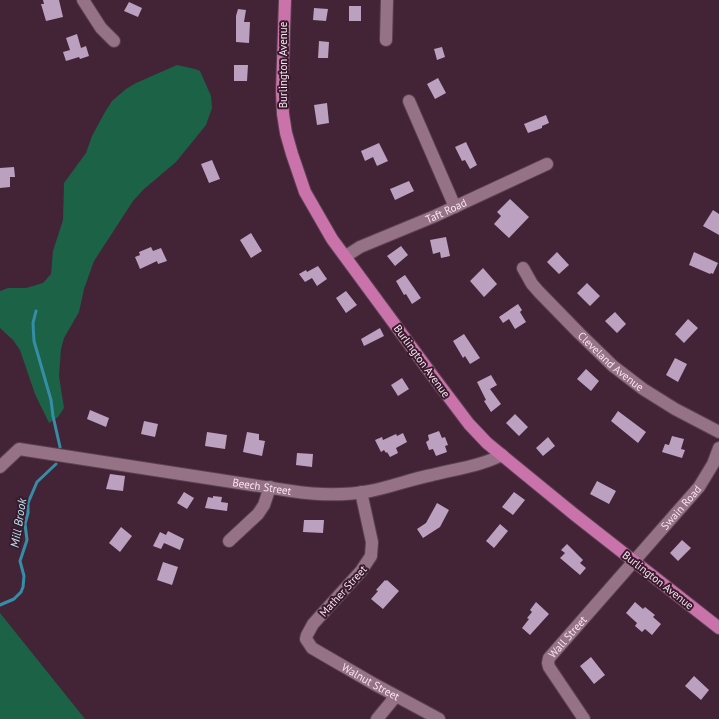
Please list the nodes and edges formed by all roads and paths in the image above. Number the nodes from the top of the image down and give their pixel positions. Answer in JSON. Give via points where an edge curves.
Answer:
{"nodes":[{"id":1,"x":83,"y":0,"type":"edge"},
{"id":2,"x":285,"y":0,"type":"edge"},
{"id":3,"x":387,"y":0,"type":"edge"},
{"id":4,"x":386,"y":40,"type":"dead end"},
{"id":5,"x":114,"y":41,"type":"dead end"},
{"id":6,"x":409,"y":101,"type":"dead end"},
{"id":7,"x":547,"y":164,"type":"dead end"},
{"id":8,"x":455,"y":207,"type":"junction"},
{"id":9,"x":346,"y":256,"type":"junction"},
{"id":10,"x":523,"y":268,"type":"dead end"},
{"id":11,"x":719,"y":432,"type":"edge"},
{"id":12,"x":719,"y":448,"type":"edge"},
{"id":13,"x":502,"y":456,"type":"junction"},
{"id":14,"x":0,"y":468,"type":"edge"},
{"id":15,"x":270,"y":488,"type":"junction"},
{"id":16,"x":361,"y":492,"type":"junction"},
{"id":17,"x":229,"y":541,"type":"dead end"},
{"id":18,"x":633,"y":560,"type":"junction"},
{"id":19,"x":719,"y":628,"type":"edge"},
{"id":20,"x":306,"y":639,"type":"joint"},
{"id":21,"x":396,"y":696,"type":"junction"},
{"id":22,"x":377,"y":719,"type":"edge"},
{"id":23,"x":439,"y":719,"type":"edge"},
{"id":24,"x":584,"y":719,"type":"edge"}],
"edges":[{"from":1,"to":5,"type":"street","via":[[101,28]]},
{"from":2,"to":9,"type":"main road","name":"Burlington Avenue","via":[[282,92],[286,133],[305,192],[322,223]]},
{"from":3,"to":4,"type":"street"},
{"from":6,"to":8,"type":"street"},
{"from":7,"to":8,"type":"street","name":"Taft Road"},
{"from":8,"to":9,"type":"street","name":"Taft Road","via":[[360,246]]},
{"from":9,"to":13,"type":"main road","name":"Burlington Avenue","via":[[469,424]]},
{"from":10,"to":11,"type":"street","name":"Cleveland Avenue","via":[[539,292],[613,366],[675,409]]},
{"from":12,"to":18,"type":"street","name":"Swain Road","via":[[713,464],[698,487]]},
{"from":13,"to":16,"type":"street","name":"Beech Street","via":[[480,464]]},
{"from":13,"to":18,"type":"main road","name":"Burlington Avenue"},
{"from":14,"to":15,"type":"street","name":"Beech Street","via":[[19,449]]},
{"from":15,"to":16,"type":"street","name":"Beech Street","via":[[320,495]]},
{"from":15,"to":17,"type":"street","via":[[258,514]]},
{"from":16,"to":20,"type":"street","name":"Mather Street","via":[[372,542],[371,556],[362,572],[314,624]]},
{"from":18,"to":19,"type":"main road","name":"Burlington Avenue"},
{"from":18,"to":24,"type":"street","name":"Wall Street","via":[[548,660],[549,667]]},
{"from":20,"to":21,"type":"street","name":"Walnut Street","via":[[312,648]]},
{"from":21,"to":22,"type":"street"},
{"from":21,"to":23,"type":"street","name":"Walnut Street"}]}
